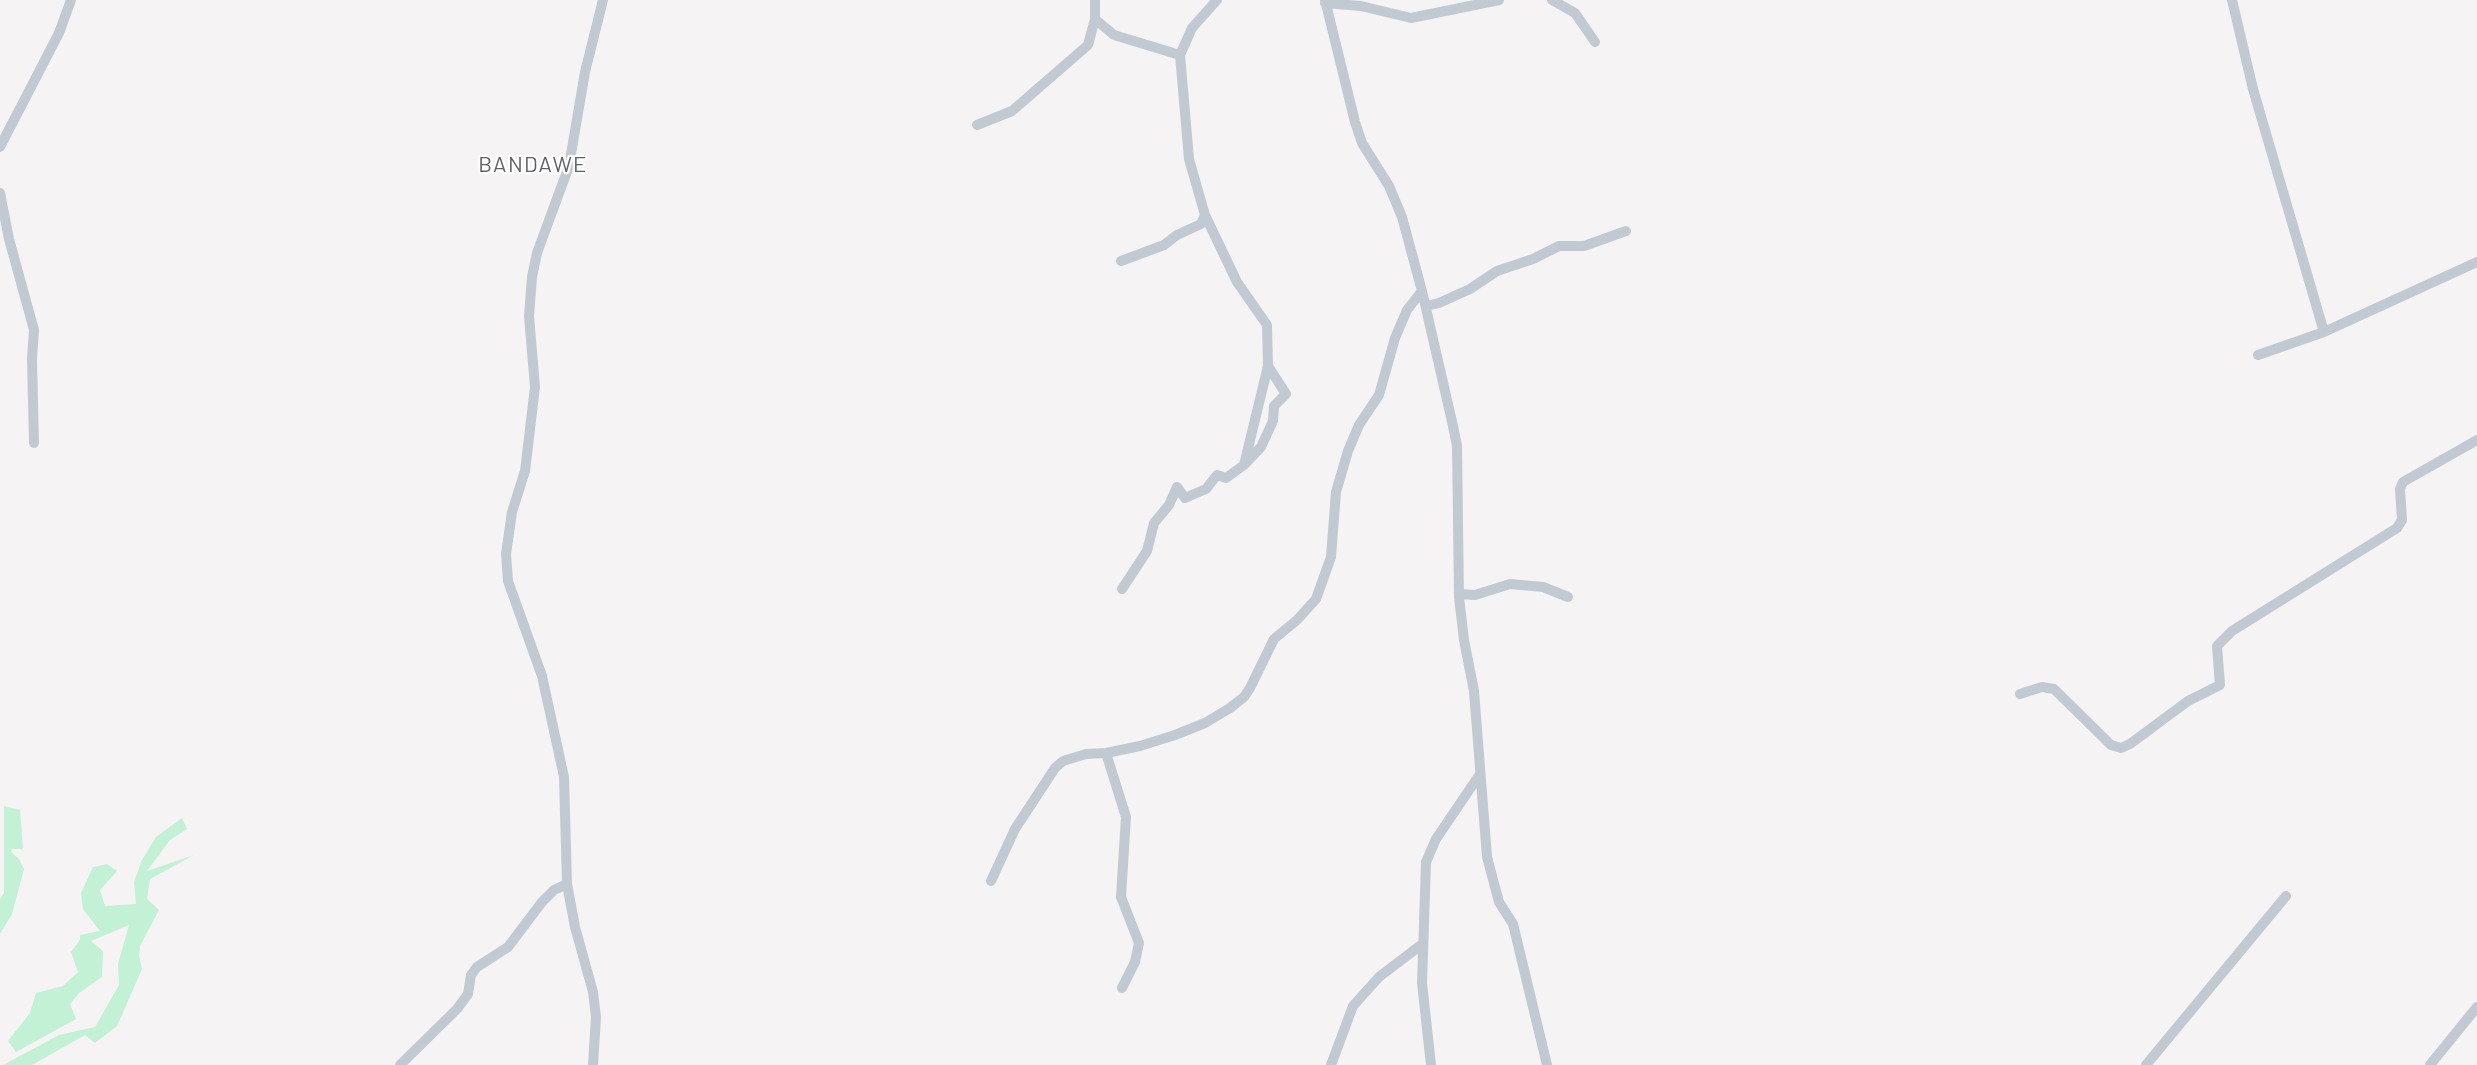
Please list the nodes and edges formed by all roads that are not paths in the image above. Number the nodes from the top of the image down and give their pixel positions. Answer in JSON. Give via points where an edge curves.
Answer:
{"nodes":[{"id":1,"x":71,"y":0,"type":"edge"},
{"id":2,"x":603,"y":0,"type":"edge"},
{"id":3,"x":1095,"y":0,"type":"edge"},
{"id":4,"x":1217,"y":0,"type":"edge"},
{"id":5,"x":1499,"y":0,"type":"edge"},
{"id":6,"x":1552,"y":0,"type":"edge"},
{"id":7,"x":2232,"y":0,"type":"edge"},
{"id":8,"x":1325,"y":1,"type":"edge"},
{"id":9,"x":1095,"y":19,"type":"junction"},
{"id":10,"x":1595,"y":42,"type":"dead end"},
{"id":11,"x":1180,"y":55,"type":"junction"},
{"id":12,"x":977,"y":125,"type":"dead end"},
{"id":13,"x":0,"y":147,"type":"edge"},
{"id":14,"x":0,"y":193,"type":"edge"},
{"id":15,"x":1204,"y":215,"type":"junction"},
{"id":16,"x":1626,"y":231,"type":"dead end"},
{"id":17,"x":1121,"y":261,"type":"dead end"},
{"id":18,"x":2477,"y":262,"type":"edge"},
{"id":19,"x":1422,"y":291,"type":"junction"},
{"id":20,"x":1426,"y":306,"type":"junction"},
{"id":21,"x":2324,"y":332,"type":"junction"},
{"id":22,"x":2258,"y":355,"type":"dead end"},
{"id":23,"x":1268,"y":366,"type":"junction"},
{"id":24,"x":2477,"y":440,"type":"edge"},
{"id":25,"x":34,"y":443,"type":"dead end"},
{"id":26,"x":1244,"y":465,"type":"junction"},
{"id":27,"x":1122,"y":589,"type":"dead end"},
{"id":28,"x":1460,"y":594,"type":"junction"},
{"id":29,"x":1568,"y":597,"type":"dead end"},
{"id":30,"x":2020,"y":694,"type":"dead end"},
{"id":31,"x":1106,"y":753,"type":"junction"},
{"id":32,"x":1480,"y":774,"type":"junction"},
{"id":33,"x":991,"y":881,"type":"dead end"},
{"id":34,"x":567,"y":884,"type":"junction"},
{"id":35,"x":2286,"y":896,"type":"dead end"},
{"id":36,"x":1421,"y":945,"type":"junction"},
{"id":37,"x":1122,"y":988,"type":"dead end"},
{"id":38,"x":2477,"y":1007,"type":"edge"},
{"id":39,"x":400,"y":1065,"type":"edge"},
{"id":40,"x":593,"y":1065,"type":"edge"},
{"id":41,"x":1331,"y":1065,"type":"edge"},
{"id":42,"x":1431,"y":1065,"type":"edge"},
{"id":43,"x":1547,"y":1065,"type":"edge"},
{"id":44,"x":2146,"y":1065,"type":"edge"},
{"id":45,"x":2430,"y":1065,"type":"edge"}],
"edges":[{"from":1,"to":13,"type":"street","via":[[59,33]]},
{"from":2,"to":34,"type":"street","via":[[585,72],[569,166],[532,277],[529,315],[535,387],[525,471],[512,512],[506,554],[508,581],[542,676],[564,777]]},
{"from":3,"to":9,"type":"street"},
{"from":4,"to":11,"type":"street","via":[[1192,28]]},
{"from":5,"to":8,"type":"street","via":[[1411,18]]},
{"from":6,"to":10,"type":"street","via":[[1575,13]]},
{"from":7,"to":21,"type":"street","via":[[2256,100]]},
{"from":8,"to":19,"type":"street","via":[[1362,143],[1389,186],[1402,217]]},
{"from":9,"to":11,"type":"street","via":[[1114,35]]},
{"from":9,"to":12,"type":"street","via":[[1088,45],[1076,58],[1012,111]]},
{"from":11,"to":15,"type":"street","via":[[1189,159]]},
{"from":14,"to":25,"type":"street","via":[[34,330]]},
{"from":15,"to":17,"type":"street","via":[[1201,224],[1164,245]]},
{"from":15,"to":23,"type":"street","via":[[1237,282],[1267,325]]},
{"from":16,"to":20,"type":"street","via":[[1584,246],[1559,246]]},
{"from":18,"to":21,"type":"street"},
{"from":19,"to":20,"type":"street"},
{"from":19,"to":31,"type":"street","via":[[1407,310],[1379,395],[1347,451],[1336,492],[1331,557],[1317,599],[1274,639],[1250,688],[1230,708],[1175,735]]},
{"from":20,"to":28,"type":"street","via":[[1457,446]]},
{"from":21,"to":22,"type":"street"},
{"from":23,"to":26,"type":"street"},
{"from":23,"to":26,"type":"street","via":[[1286,394],[1274,406],[1273,421],[1262,447]]},
{"from":24,"to":30,"type":"street","via":[[2403,482],[2402,520],[2397,528],[2232,631],[2217,646],[2220,685],[2188,701],[2130,744],[2121,748],[2111,745],[2054,689],[2042,687]]},
{"from":26,"to":27,"type":"street","via":[[1226,478],[1217,475],[1206,489],[1185,498],[1177,487],[1154,523],[1147,552]]},
{"from":28,"to":29,"type":"street","via":[[1475,595],[1510,584],[1543,587]]},
{"from":28,"to":32,"type":"street","via":[[1474,691]]},
{"from":31,"to":33,"type":"street","via":[[1070,757],[1055,768],[1016,829]]},
{"from":31,"to":37,"type":"street","via":[[1126,817],[1121,897],[1139,943]]},
{"from":32,"to":36,"type":"street","via":[[1426,862]]},
{"from":32,"to":43,"type":"street","via":[[1492,882],[1513,924]]},
{"from":34,"to":39,"type":"street","via":[[542,902],[508,947],[477,967],[471,975],[468,994],[457,1009]]},
{"from":34,"to":40,"type":"street","via":[[593,992]]},
{"from":35,"to":44,"type":"street"},
{"from":36,"to":41,"type":"street","via":[[1379,977],[1353,1006]]},
{"from":36,"to":42,"type":"street"},
{"from":38,"to":45,"type":"street"}]}
